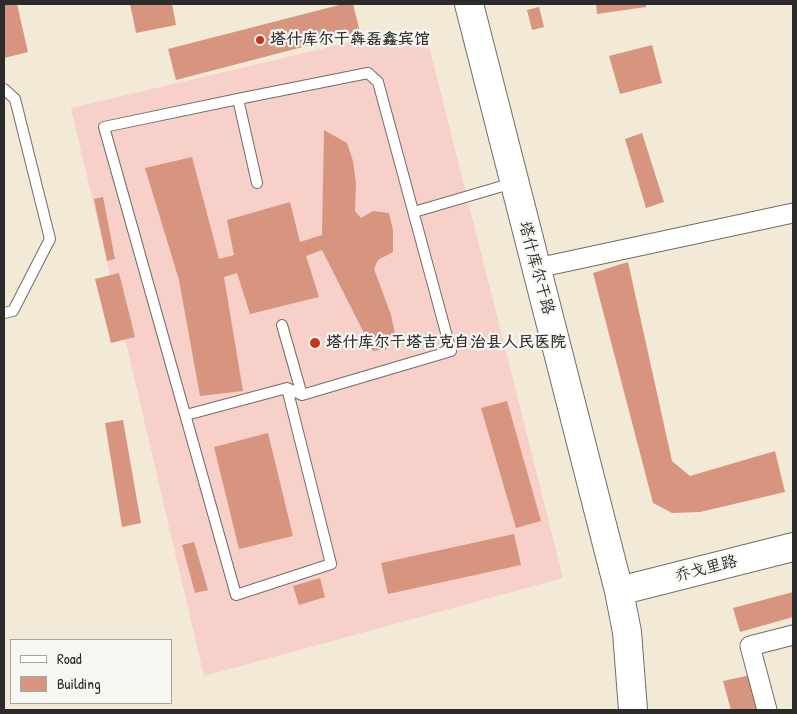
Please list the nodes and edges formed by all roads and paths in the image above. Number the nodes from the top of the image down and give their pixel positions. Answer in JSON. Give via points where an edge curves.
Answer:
{"nodes":[{"id":1,"x":469,"y":4,"type":"edge"},
{"id":2,"x":4,"y":89,"type":"edge"},
{"id":3,"x":238,"y":99,"type":"junction"},
{"id":4,"x":257,"y":183,"type":"dead end"},
{"id":5,"x":514,"y":183,"type":"junction"},
{"id":6,"x":414,"y":212,"type":"junction"},
{"id":7,"x":793,"y":213,"type":"edge"},
{"id":8,"x":537,"y":268,"type":"junction"},
{"id":9,"x":4,"y":313,"type":"edge"},
{"id":10,"x":282,"y":325,"type":"dead end"},
{"id":11,"x":287,"y":388,"type":"junction"},
{"id":12,"x":302,"y":395,"type":"junction"},
{"id":13,"x":186,"y":415,"type":"junction"},
{"id":14,"x":793,"y":547,"type":"edge"},
{"id":15,"x":619,"y":591,"type":"junction"},
{"id":16,"x":793,"y":635,"type":"edge"},
{"id":17,"x":633,"y":710,"type":"edge"},
{"id":18,"x":767,"y":710,"type":"edge"}],
"edges":[{"from":1,"to":5,"type":"main road","name":"塔什库尔干路"},
{"from":2,"to":9,"type":"lane","via":[[15,99],[50,239],[13,311]]},
{"from":3,"to":4,"type":"lane"},
{"from":3,"to":6,"type":"lane","via":[[368,74],[378,82]]},
{"from":3,"to":13,"type":"lane","via":[[104,127]]},
{"from":5,"to":6,"type":"lane"},
{"from":5,"to":8,"type":"main road","name":"塔什库尔干路"},
{"from":6,"to":12,"type":"lane","via":[[451,351]]},
{"from":7,"to":8,"type":"street"},
{"from":8,"to":15,"type":"main road","name":"塔什库尔干路"},
{"from":10,"to":12,"type":"lane"},
{"from":11,"to":12,"type":"lane"},
{"from":11,"to":13,"type":"lane"},
{"from":11,"to":13,"type":"lane","via":[[331,564],[236,595]]},
{"from":14,"to":15,"type":"main road","name":"乔戈里路"},
{"from":15,"to":17,"type":"main road","name":"塔什库尔干路","via":[[627,632]]},
{"from":16,"to":18,"type":"street","via":[[750,646]]}]}
